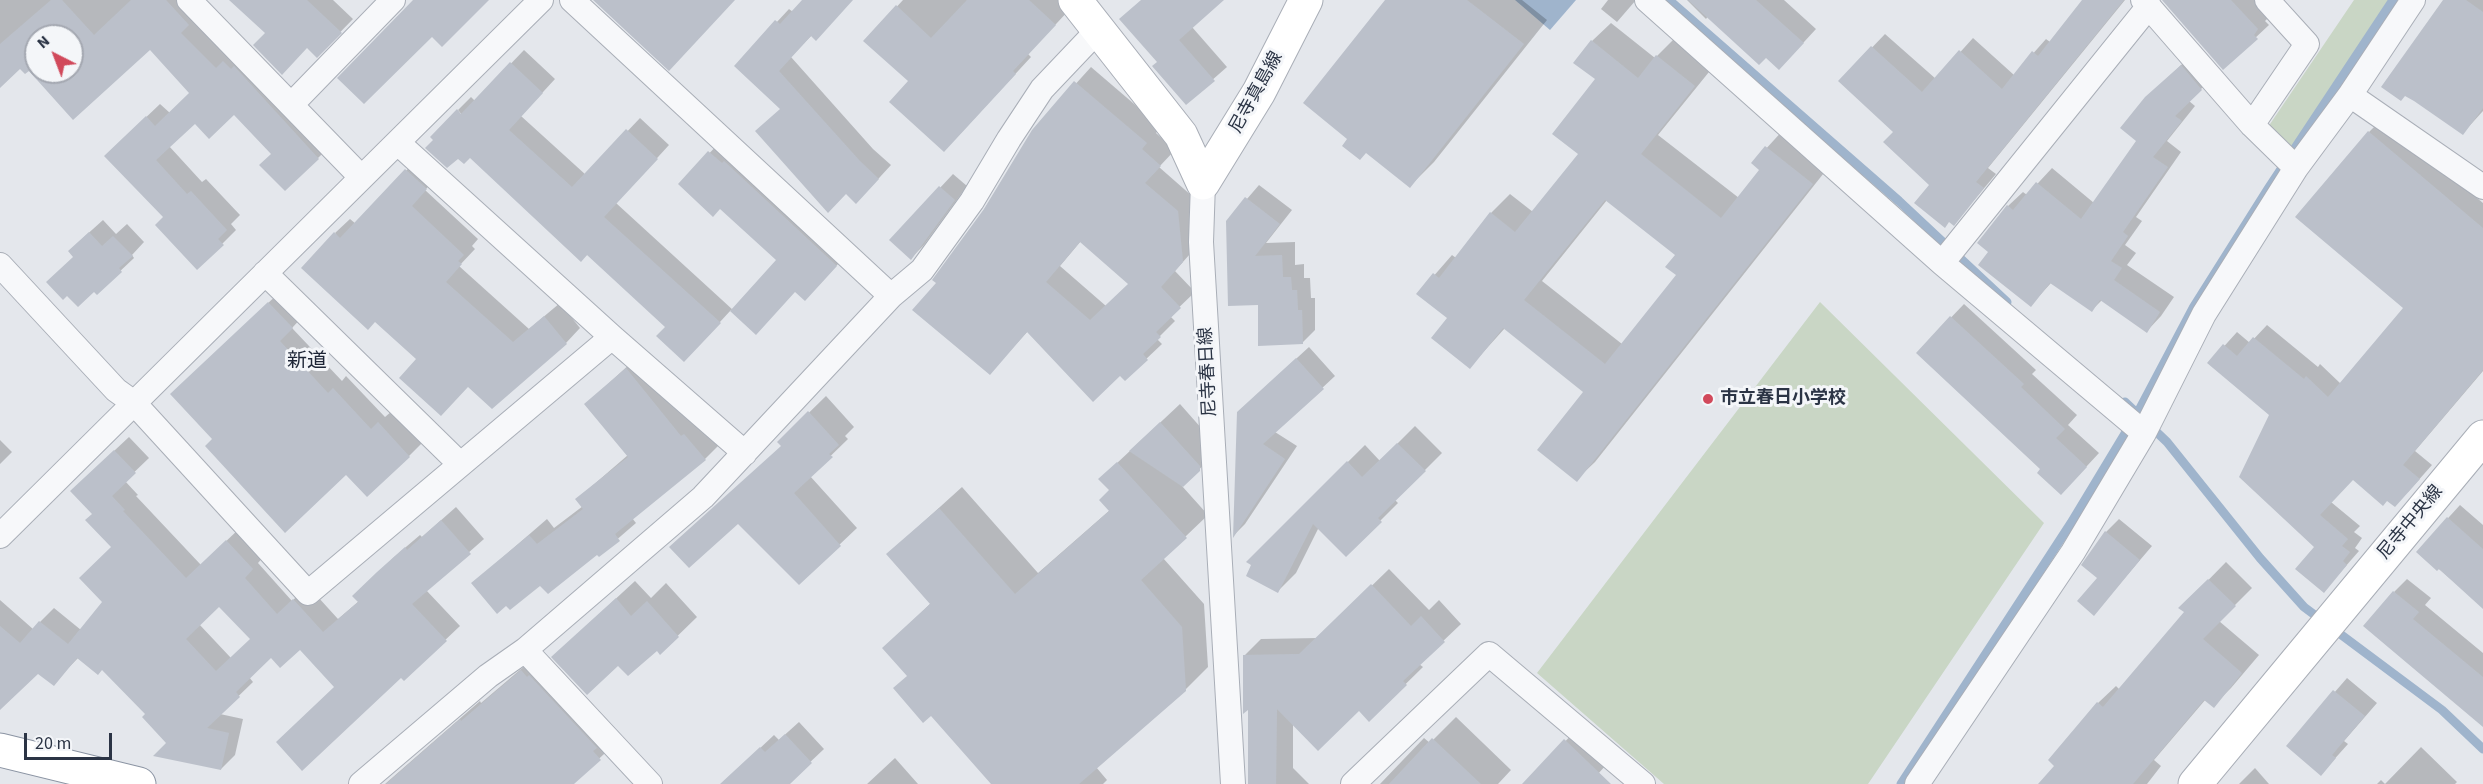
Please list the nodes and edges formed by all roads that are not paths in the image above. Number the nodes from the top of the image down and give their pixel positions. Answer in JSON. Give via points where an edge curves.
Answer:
{"nodes":[{"id":1,"x":189,"y":0,"type":"edge"},
{"id":2,"x":393,"y":0,"type":"edge"},
{"id":3,"x":541,"y":0,"type":"edge"},
{"id":4,"x":573,"y":0,"type":"edge"},
{"id":5,"x":1076,"y":0,"type":"edge"},
{"id":6,"x":1306,"y":0,"type":"edge"},
{"id":7,"x":1647,"y":0,"type":"edge"},
{"id":8,"x":2267,"y":0,"type":"edge"},
{"id":9,"x":2413,"y":0,"type":"edge"},
{"id":10,"x":2146,"y":3,"type":"edge"},
{"id":11,"x":1099,"y":28,"type":"junction"},
{"id":12,"x":2350,"y":95,"type":"junction"},
{"id":13,"x":291,"y":105,"type":"junction"},
{"id":14,"x":2252,"y":125,"type":"junction"},
{"id":15,"x":398,"y":142,"type":"junction"},
{"id":16,"x":2287,"y":161,"type":"junction"},
{"id":17,"x":361,"y":177,"type":"junction"},
{"id":18,"x":2480,"y":178,"type":"edge"},
{"id":19,"x":1203,"y":183,"type":"junction"},
{"id":20,"x":1942,"y":263,"type":"junction"},
{"id":21,"x":0,"y":265,"type":"edge"},
{"id":22,"x":265,"y":273,"type":"junction"},
{"id":23,"x":891,"y":296,"type":"junction"},
{"id":24,"x":612,"y":337,"type":"junction"},
{"id":25,"x":134,"y":403,"type":"junction"},
{"id":26,"x":2149,"y":423,"type":"junction"},
{"id":27,"x":2483,"y":436,"type":"edge"},
{"id":28,"x":745,"y":453,"type":"junction"},
{"id":29,"x":460,"y":464,"type":"junction"},
{"id":30,"x":0,"y":536,"type":"edge"},
{"id":31,"x":525,"y":650,"type":"junction"},
{"id":32,"x":0,"y":750,"type":"edge"},
{"id":33,"x":139,"y":784,"type":"edge"},
{"id":34,"x":361,"y":784,"type":"edge"},
{"id":35,"x":650,"y":784,"type":"edge"},
{"id":36,"x":1233,"y":784,"type":"edge"},
{"id":37,"x":1353,"y":784,"type":"edge"},
{"id":38,"x":1643,"y":784,"type":"edge"},
{"id":39,"x":1917,"y":784,"type":"edge"},
{"id":40,"x":2195,"y":784,"type":"edge"}],
"edges":[{"from":1,"to":13,"type":"street"},
{"from":2,"to":13,"type":"street"},
{"from":3,"to":15,"type":"street"},
{"from":4,"to":23,"type":"street"},
{"from":5,"to":11,"type":"main road","name":"尼寺春日線"},
{"from":6,"to":19,"type":"main road","name":"尼寺真島線","via":[[1258,92]]},
{"from":7,"to":20,"type":"street"},
{"from":8,"to":14,"type":"street","via":[[2307,44]]},
{"from":9,"to":12,"type":"street"},
{"from":10,"to":14,"type":"street"},
{"from":10,"to":20,"type":"street"},
{"from":11,"to":19,"type":"main road","name":"尼寺春日線","via":[[1181,135]]},
{"from":11,"to":23,"type":"street","via":[[1042,89],[972,201],[922,270]]},
{"from":12,"to":16,"type":"street"},
{"from":12,"to":18,"type":"street"},
{"from":13,"to":17,"type":"street"},
{"from":14,"to":16,"type":"street"},
{"from":15,"to":17,"type":"street"},
{"from":15,"to":24,"type":"street"},
{"from":16,"to":26,"type":"street"},
{"from":17,"to":22,"type":"street"},
{"from":19,"to":36,"type":"street","name":"尼寺春日線","via":[[1201,242]]},
{"from":20,"to":26,"type":"street","via":[[2124,417]]},
{"from":21,"to":25,"type":"street","via":[[116,390]]},
{"from":22,"to":25,"type":"street"},
{"from":22,"to":29,"type":"street"},
{"from":23,"to":28,"type":"street"},
{"from":24,"to":28,"type":"street"},
{"from":24,"to":29,"type":"street"},
{"from":25,"to":29,"type":"street","via":[[308,593]]},
{"from":25,"to":30,"type":"street"},
{"from":26,"to":39,"type":"street","via":[[2073,552]]},
{"from":27,"to":40,"type":"main road","name":"尼寺中央線"},
{"from":28,"to":31,"type":"street","via":[[703,497]]},
{"from":31,"to":34,"type":"street","via":[[488,676]]},
{"from":31,"to":35,"type":"street"},
{"from":32,"to":33,"type":"main road"},
{"from":37,"to":38,"type":"street","via":[[1489,654]]}]}
